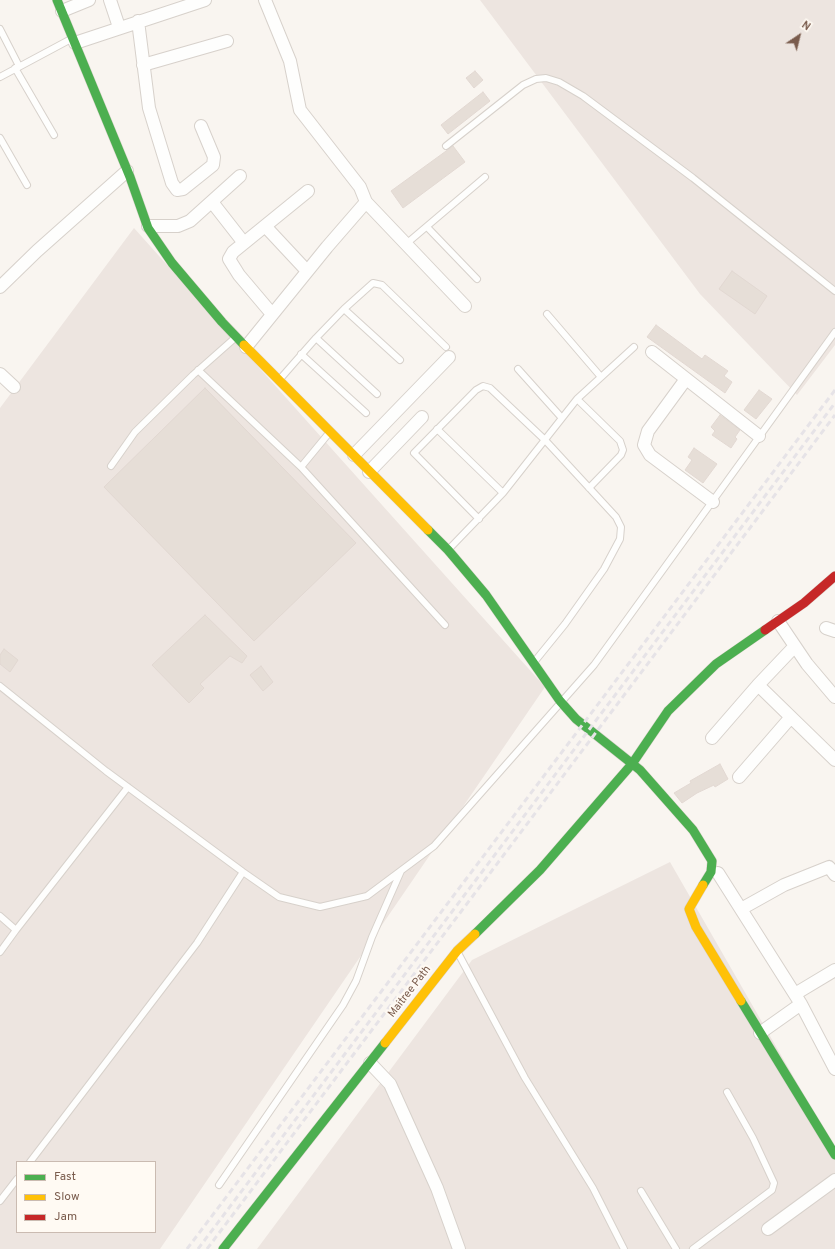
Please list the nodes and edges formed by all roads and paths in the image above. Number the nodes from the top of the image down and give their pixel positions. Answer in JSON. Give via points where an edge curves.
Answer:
{"nodes":[{"id":1,"x":89,"y":0,"type":"edge"},
{"id":2,"x":110,"y":0,"type":"edge"},
{"id":3,"x":205,"y":0,"type":"edge"},
{"id":4,"x":264,"y":0,"type":"edge"},
{"id":5,"x":59,"y":6,"type":"edge"},
{"id":6,"x":138,"y":21,"type":"junction"},
{"id":7,"x":118,"y":27,"type":"junction"},
{"id":8,"x":0,"y":29,"type":"edge"},
{"id":9,"x":74,"y":41,"type":"junction"},
{"id":10,"x":227,"y":41,"type":"dead end"},
{"id":11,"x":143,"y":65,"type":"junction"},
{"id":12,"x":17,"y":67,"type":"junction"},
{"id":13,"x":0,"y":77,"type":"edge"},
{"id":14,"x":201,"y":126,"type":"dead end"},
{"id":15,"x":54,"y":135,"type":"dead end"},
{"id":16,"x":0,"y":138,"type":"edge"},
{"id":17,"x":446,"y":146,"type":"dead end"},
{"id":18,"x":127,"y":171,"type":"junction"},
{"id":19,"x":240,"y":176,"type":"dead end"},
{"id":20,"x":485,"y":178,"type":"dead end"},
{"id":21,"x":27,"y":185,"type":"dead end"},
{"id":22,"x":308,"y":191,"type":"dead end"},
{"id":23,"x":212,"y":202,"type":"junction"},
{"id":24,"x":366,"y":202,"type":"junction"},
{"id":25,"x":148,"y":226,"type":"junction"},
{"id":26,"x":265,"y":226,"type":"junction"},
{"id":27,"x":427,"y":227,"type":"junction"},
{"id":28,"x":244,"y":243,"type":"junction"},
{"id":29,"x":406,"y":244,"type":"junction"},
{"id":30,"x":307,"y":271,"type":"junction"},
{"id":31,"x":477,"y":279,"type":"dead end"},
{"id":32,"x":0,"y":287,"type":"edge"},
{"id":33,"x":835,"y":290,"type":"edge"},
{"id":34,"x":465,"y":306,"type":"dead end"},
{"id":35,"x":344,"y":309,"type":"junction"},
{"id":36,"x":272,"y":314,"type":"junction"},
{"id":37,"x":548,"y":314,"type":"dead end"},
{"id":38,"x":835,"y":332,"type":"edge"},
{"id":39,"x":236,"y":336,"type":"junction"},
{"id":40,"x":316,"y":338,"type":"junction"},
{"id":41,"x":246,"y":347,"type":"junction"},
{"id":42,"x":634,"y":347,"type":"dead end"},
{"id":43,"x":448,"y":352,"type":"joint"},
{"id":44,"x":652,"y":352,"type":"dead end"},
{"id":45,"x":301,"y":354,"type":"junction"},
{"id":46,"x":400,"y":360,"type":"dead end"},
{"id":47,"x":518,"y":369,"type":"dead end"},
{"id":48,"x":198,"y":370,"type":"junction"},
{"id":49,"x":0,"y":374,"type":"edge"},
{"id":50,"x":600,"y":377,"type":"junction"},
{"id":51,"x":686,"y":379,"type":"junction"},
{"id":52,"x":279,"y":380,"type":"junction"},
{"id":53,"x":14,"y":386,"type":"dead end"},
{"id":54,"x":377,"y":394,"type":"dead end"},
{"id":55,"x":577,"y":400,"type":"junction"},
{"id":56,"x":366,"y":413,"type":"dead end"},
{"id":57,"x":422,"y":417,"type":"dead end"},
{"id":58,"x":561,"y":417,"type":"junction"},
{"id":59,"x":437,"y":429,"type":"junction"},
{"id":60,"x":330,"y":431,"type":"junction"},
{"id":61,"x":759,"y":436,"type":"junction"},
{"id":62,"x":545,"y":440,"type":"junction"},
{"id":63,"x":354,"y":456,"type":"junction"},
{"id":64,"x":111,"y":466,"type":"dead end"},
{"id":65,"x":301,"y":467,"type":"junction"},
{"id":66,"x":369,"y":472,"type":"junction"},
{"id":67,"x":589,"y":488,"type":"junction"},
{"id":68,"x":503,"y":493,"type":"junction"},
{"id":69,"x":713,"y":502,"type":"junction"},
{"id":70,"x":480,"y":519,"type":"junction"},
{"id":71,"x":448,"y":550,"type":"junction"},
{"id":72,"x":835,"y":576,"type":"edge"},
{"id":73,"x":778,"y":621,"type":"junction"},
{"id":74,"x":445,"y":625,"type":"dead end"},
{"id":75,"x":795,"y":646,"type":"junction"},
{"id":76,"x":534,"y":663,"type":"junction"},
{"id":77,"x":758,"y":685,"type":"junction"},
{"id":78,"x":0,"y":686,"type":"edge"},
{"id":79,"x":835,"y":697,"type":"edge"},
{"id":80,"x":560,"y":701,"type":"junction"},
{"id":81,"x":791,"y":717,"type":"junction"},
{"id":82,"x":712,"y":738,"type":"dead end"},
{"id":83,"x":835,"y":760,"type":"edge"},
{"id":84,"x":632,"y":764,"type":"junction"},
{"id":85,"x":739,"y":777,"type":"dead end"},
{"id":86,"x":128,"y":787,"type":"junction"},
{"id":87,"x":833,"y":869,"type":"edge"},
{"id":88,"x":402,"y":870,"type":"junction"},
{"id":89,"x":243,"y":872,"type":"junction"},
{"id":90,"x":718,"y":873,"type":"dead end"},
{"id":91,"x":742,"y":909,"type":"junction"},
{"id":92,"x":0,"y":916,"type":"edge"},
{"id":93,"x":16,"y":930,"type":"junction"},
{"id":94,"x":457,"y":951,"type":"junction"},
{"id":95,"x":0,"y":952,"type":"edge"},
{"id":96,"x":833,"y":975,"type":"edge"},
{"id":97,"x":798,"y":999,"type":"junction"},
{"id":98,"x":760,"y":1032,"type":"junction"},
{"id":99,"x":370,"y":1063,"type":"junction"},
{"id":100,"x":835,"y":1069,"type":"edge"},
{"id":101,"x":727,"y":1092,"type":"dead end"},
{"id":102,"x":835,"y":1154,"type":"edge"},
{"id":103,"x":31,"y":1161,"type":"edge"},
{"id":104,"x":16,"y":1180,"type":"edge"},
{"id":105,"x":835,"y":1180,"type":"edge"},
{"id":106,"x":219,"y":1185,"type":"dead end"},
{"id":107,"x":641,"y":1191,"type":"dead end"},
{"id":108,"x":0,"y":1201,"type":"edge"},
{"id":109,"x":768,"y":1229,"type":"dead end"},
{"id":110,"x":224,"y":1249,"type":"edge"},
{"id":111,"x":459,"y":1249,"type":"edge"},
{"id":112,"x":624,"y":1249,"type":"edge"},
{"id":113,"x":676,"y":1249,"type":"edge"},
{"id":114,"x":693,"y":1249,"type":"edge"}],
"edges":[{"from":1,"to":5,"type":"street"},
{"from":2,"to":7,"type":"street"},
{"from":3,"to":6,"type":"street"},
{"from":4,"to":24,"type":"street","via":[[290,61],[300,110],[360,187]]},
{"from":5,"to":9,"type":"street"},
{"from":6,"to":7,"type":"street"},
{"from":6,"to":11,"type":"street"},
{"from":7,"to":9,"type":"street"},
{"from":8,"to":12,"type":"lane"},
{"from":9,"to":12,"type":"lane"},
{"from":9,"to":18,"type":"street"},
{"from":10,"to":11,"type":"street"},
{"from":11,"to":14,"type":"street","via":[[149,108],[169,176],[177,190],[183,189],[213,165],[214,157]]},
{"from":12,"to":13,"type":"lane"},
{"from":12,"to":15,"type":"lane"},
{"from":16,"to":21,"type":"lane"},
{"from":17,"to":33,"type":"lane","via":[[523,86],[536,79],[546,78],[559,82],[583,96],[686,173]]},
{"from":18,"to":25,"type":"street"},
{"from":18,"to":32,"type":"street","via":[[36,251]]},
{"from":19,"to":23,"type":"street"},
{"from":20,"to":27,"type":"lane"},
{"from":22,"to":26,"type":"street"},
{"from":23,"to":25,"type":"street","via":[[190,221],[178,226]]},
{"from":23,"to":28,"type":"street"},
{"from":24,"to":29,"type":"street"},
{"from":24,"to":30,"type":"street"},
{"from":25,"to":39,"type":"street","via":[[172,263]]},
{"from":26,"to":28,"type":"street"},
{"from":26,"to":30,"type":"street"},
{"from":27,"to":29,"type":"lane"},
{"from":27,"to":31,"type":"lane"},
{"from":28,"to":36,"type":"street","via":[[231,255],[230,262]]},
{"from":29,"to":34,"type":"street"},
{"from":30,"to":36,"type":"street"},
{"from":35,"to":40,"type":"lane"},
{"from":35,"to":43,"type":"lane","via":[[367,287],[378,283],[387,289]]},
{"from":35,"to":46,"type":"lane"},
{"from":36,"to":41,"type":"street"},
{"from":37,"to":50,"type":"lane"},
{"from":38,"to":61,"type":"lane"},
{"from":39,"to":41,"type":"street"},
{"from":39,"to":48,"type":"lane"},
{"from":40,"to":45,"type":"lane"},
{"from":40,"to":54,"type":"lane"},
{"from":41,"to":52,"type":"street"},
{"from":42,"to":50,"type":"lane"},
{"from":43,"to":63,"type":"street"},
{"from":44,"to":51,"type":"street"},
{"from":45,"to":52,"type":"lane"},
{"from":45,"to":56,"type":"lane"},
{"from":47,"to":58,"type":"lane"},
{"from":48,"to":64,"type":"lane","via":[[136,432]]},
{"from":48,"to":65,"type":"lane"},
{"from":49,"to":53,"type":"street"},
{"from":50,"to":55,"type":"lane"},
{"from":51,"to":61,"type":"street"},
{"from":51,"to":69,"type":"street","via":[[648,431],[644,445],[650,455]]},
{"from":52,"to":60,"type":"street"},
{"from":55,"to":58,"type":"lane"},
{"from":55,"to":67,"type":"lane","via":[[620,441],[624,450]]},
{"from":57,"to":66,"type":"street"},
{"from":58,"to":62,"type":"lane"},
{"from":59,"to":62,"type":"lane","via":[[483,386],[490,388]]},
{"from":59,"to":68,"type":"lane"},
{"from":59,"to":70,"type":"lane","via":[[414,453]]},
{"from":60,"to":63,"type":"street"},
{"from":60,"to":65,"type":"lane"},
{"from":61,"to":69,"type":"lane"},
{"from":62,"to":67,"type":"lane"},
{"from":62,"to":68,"type":"lane"},
{"from":63,"to":66,"type":"street"},
{"from":65,"to":74,"type":"lane"},
{"from":66,"to":71,"type":"street"},
{"from":67,"to":76,"type":"lane","via":[[616,517],[621,527],[620,539],[604,569]]},
{"from":68,"to":70,"type":"lane"},
{"from":69,"to":80,"type":"lane","via":[[594,665]]},
{"from":70,"to":71,"type":"lane"},
{"from":71,"to":76,"type":"street","via":[[486,595]]},
{"from":72,"to":73,"type":"street","name":"Maitree Path"},
{"from":73,"to":75,"type":"street"},
{"from":73,"to":84,"type":"street","name":"Maitree Path","via":[[759,632],[711,669],[668,711]]},
{"from":75,"to":77,"type":"street"},
{"from":75,"to":79,"type":"street"},
{"from":76,"to":80,"type":"street"},
{"from":77,"to":81,"type":"street"},
{"from":77,"to":82,"type":"street"},
{"from":78,"to":86,"type":"lane"},
{"from":80,"to":84,"type":"street","via":[[583,726]]},
{"from":80,"to":88,"type":"lane","via":[[434,846]]},
{"from":81,"to":83,"type":"street"},
{"from":81,"to":85,"type":"street"},
{"from":84,"to":94,"type":"street","name":"Maitree Path","via":[[540,870]]},
{"from":84,"to":98,"type":"street","via":[[693,830],[712,861],[711,872],[689,909],[696,928]]},
{"from":86,"to":89,"type":"lane"},
{"from":86,"to":93,"type":"lane"},
{"from":87,"to":91,"type":"street","via":[[784,885]]},
{"from":88,"to":89,"type":"lane","via":[[367,896],[320,907],[279,897]]},
{"from":88,"to":106,"type":"lane","via":[[344,1006]]},
{"from":89,"to":103,"type":"lane","via":[[197,943]]},
{"from":90,"to":91,"type":"street"},
{"from":91,"to":97,"type":"street"},
{"from":92,"to":93,"type":"lane"},
{"from":93,"to":95,"type":"lane"},
{"from":94,"to":99,"type":"street","name":"Maitree Path"},
{"from":94,"to":112,"type":"lane","via":[[525,1078],[593,1188]]},
{"from":96,"to":97,"type":"street"},
{"from":97,"to":98,"type":"street"},
{"from":97,"to":100,"type":"street"},
{"from":98,"to":102,"type":"street"},
{"from":99,"to":110,"type":"street","name":"Maitree Path"},
{"from":99,"to":111,"type":"street","via":[[390,1084],[437,1188]]},
{"from":101,"to":114,"type":"lane","via":[[774,1183],[772,1190]]},
{"from":104,"to":108,"type":"lane"},
{"from":105,"to":109,"type":"street"},
{"from":107,"to":113,"type":"lane"}]}
